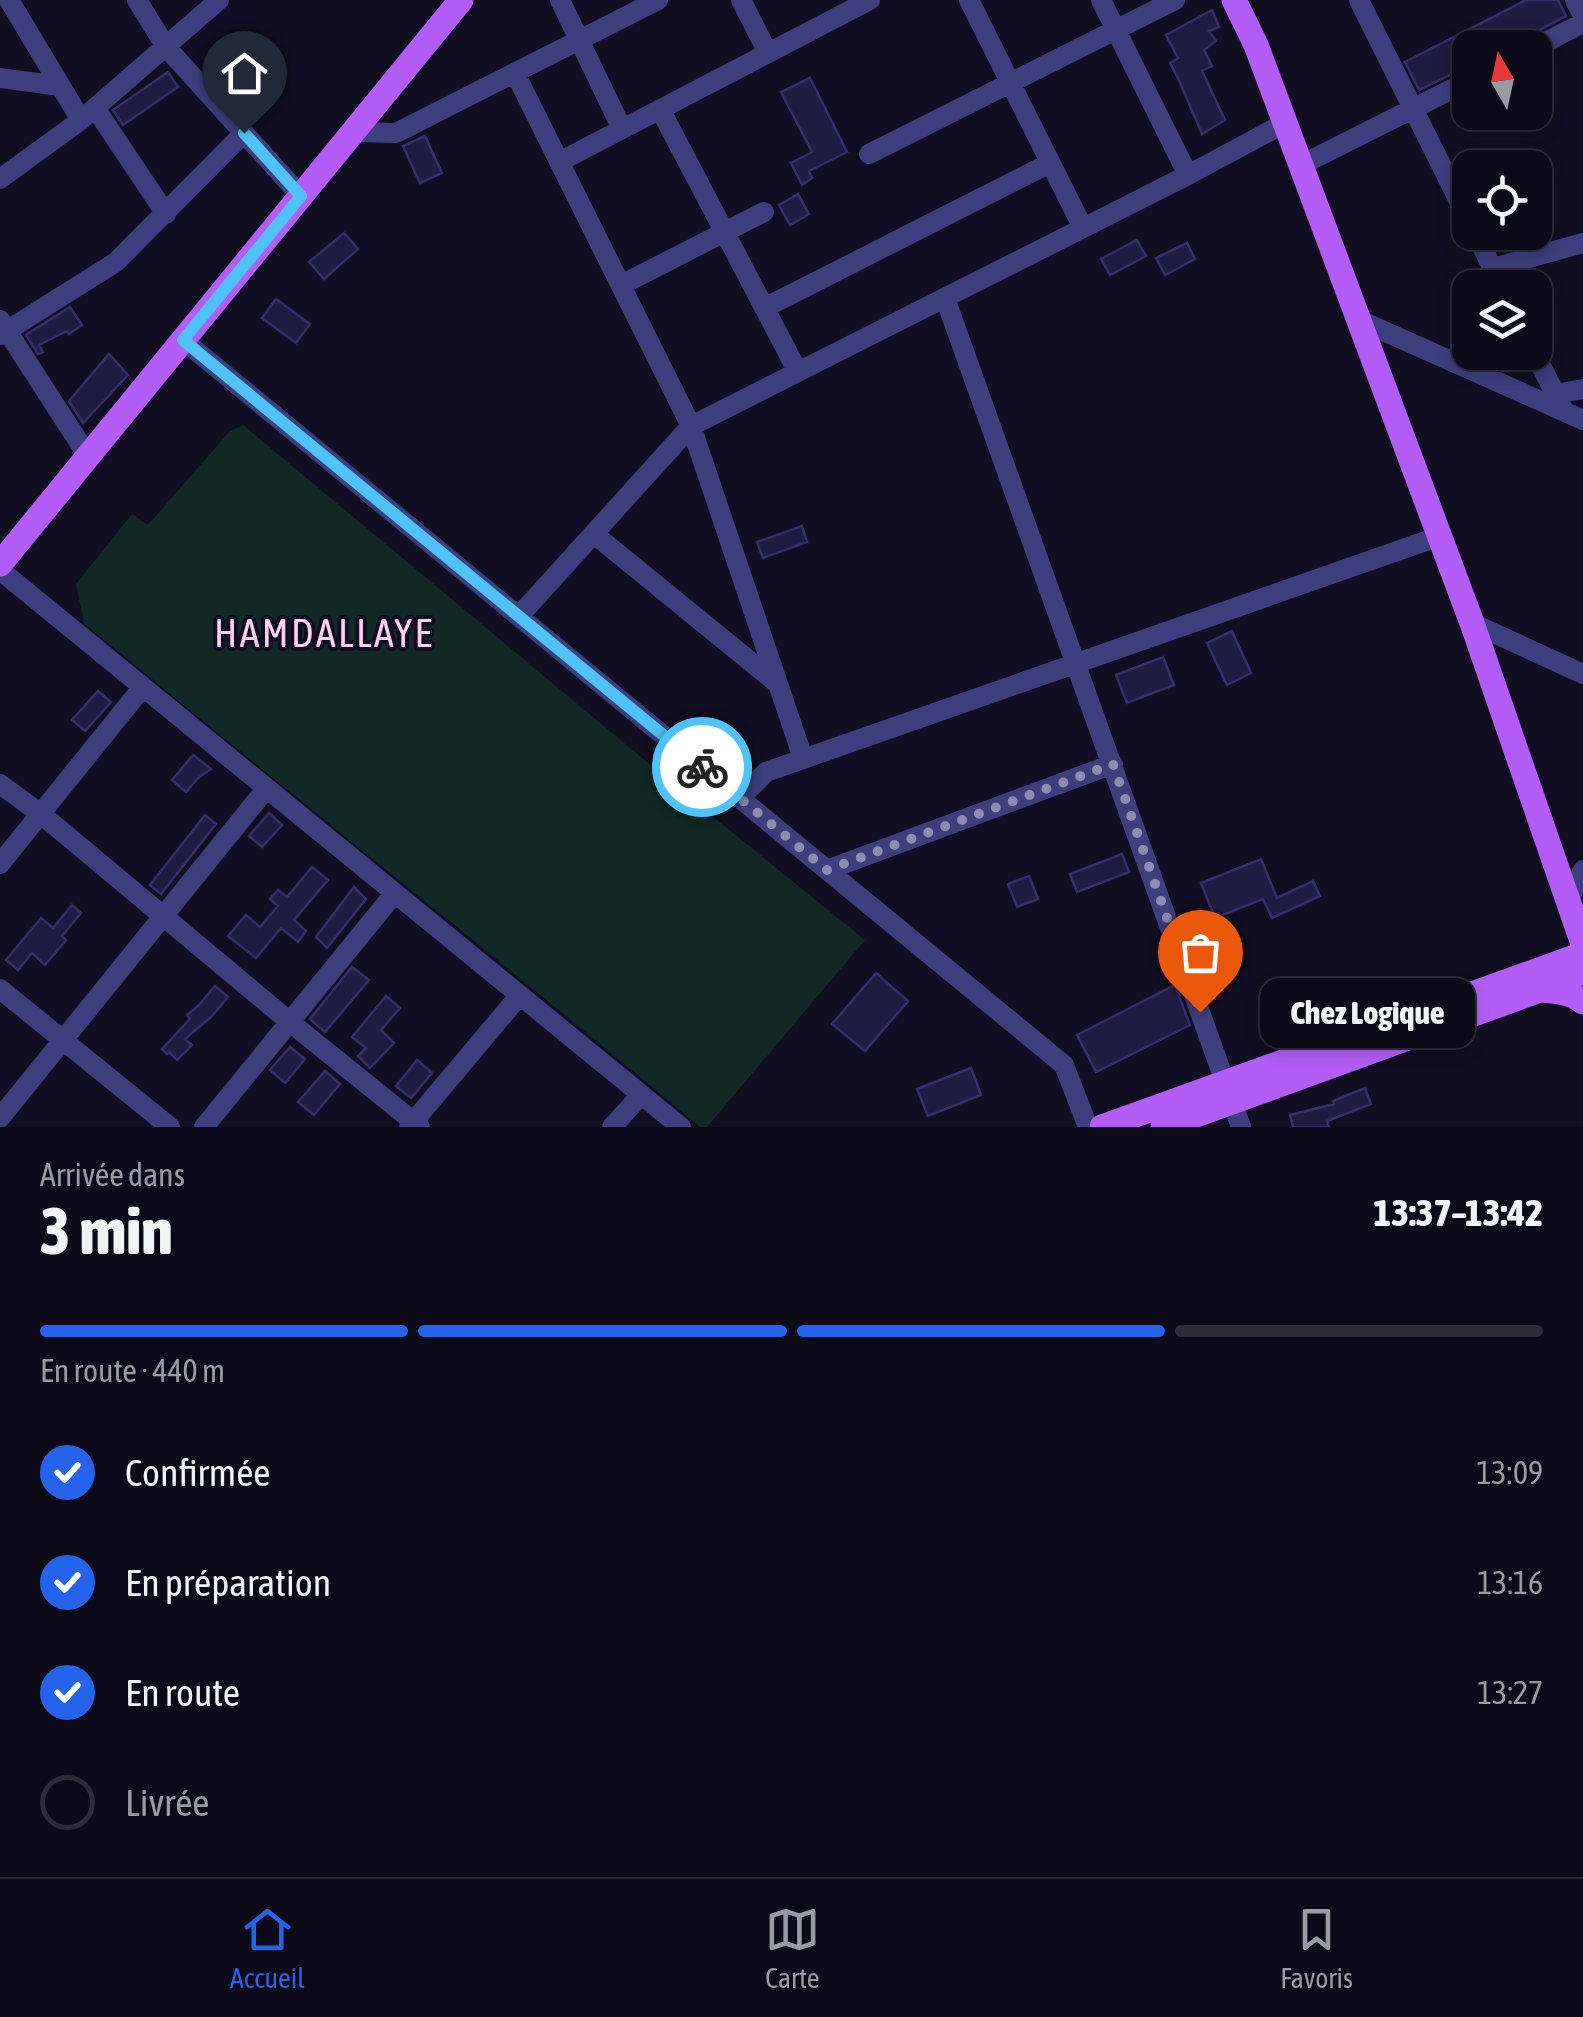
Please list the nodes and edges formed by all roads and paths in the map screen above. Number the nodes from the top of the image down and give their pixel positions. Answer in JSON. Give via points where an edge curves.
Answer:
{"nodes":[{"id":1,"x":9,"y":0,"type":"edge"},
{"id":2,"x":137,"y":0,"type":"edge"},
{"id":3,"x":219,"y":0,"type":"edge"},
{"id":4,"x":461,"y":0,"type":"edge"},
{"id":5,"x":560,"y":0,"type":"edge"},
{"id":6,"x":658,"y":0,"type":"edge"},
{"id":7,"x":741,"y":0,"type":"edge"},
{"id":8,"x":870,"y":0,"type":"edge"},
{"id":9,"x":968,"y":0,"type":"edge"},
{"id":10,"x":1102,"y":0,"type":"edge"},
{"id":11,"x":1175,"y":0,"type":"edge"},
{"id":12,"x":1234,"y":0,"type":"edge"},
{"id":13,"x":1359,"y":0,"type":"edge"},
{"id":14,"x":1575,"y":0,"type":"edge"},
{"id":15,"x":1583,"y":20,"type":"edge"},
{"id":16,"x":1116,"y":30,"type":"junction"},
{"id":17,"x":1552,"y":38,"type":"edge"},
{"id":18,"x":579,"y":40,"type":"junction"},
{"id":19,"x":166,"y":47,"type":"junction"},
{"id":20,"x":768,"y":53,"type":"junction"},
{"id":21,"x":515,"y":73,"type":"junction"},
{"id":22,"x":0,"y":78,"type":"edge"},
{"id":23,"x":1010,"y":83,"type":"junction"},
{"id":24,"x":60,"y":86,"type":"junction"},
{"id":25,"x":1452,"y":89,"type":"edge"},
{"id":26,"x":1413,"y":108,"type":"junction"},
{"id":27,"x":660,"y":109,"type":"junction"},
{"id":28,"x":88,"y":114,"type":"junction"},
{"id":29,"x":1285,"y":122,"type":"junction"},
{"id":30,"x":622,"y":128,"type":"junction"},
{"id":31,"x":353,"y":132,"type":"junction"},
{"id":32,"x":244,"y":133,"type":"junction"},
{"id":33,"x":869,"y":154,"type":"dead end"},
{"id":34,"x":559,"y":162,"type":"junction"},
{"id":35,"x":1050,"y":162,"type":"junction"},
{"id":36,"x":1301,"y":165,"type":"junction"},
{"id":37,"x":1188,"y":175,"type":"junction"},
{"id":38,"x":0,"y":179,"type":"edge"},
{"id":39,"x":1452,"y":187,"type":"edge"},
{"id":40,"x":301,"y":196,"type":"junction"},
{"id":41,"x":764,"y":212,"type":"dead end"},
{"id":42,"x":166,"y":214,"type":"junction"},
{"id":43,"x":1083,"y":228,"type":"junction"},
{"id":44,"x":724,"y":232,"type":"junction"},
{"id":45,"x":1583,"y":243,"type":"edge"},
{"id":46,"x":1517,"y":270,"type":"edge"},
{"id":47,"x":620,"y":286,"type":"junction"},
{"id":48,"x":945,"y":298,"type":"junction"},
{"id":49,"x":764,"y":308,"type":"junction"},
{"id":50,"x":1359,"y":320,"type":"junction"},
{"id":51,"x":2,"y":328,"type":"edge"},
{"id":52,"x":183,"y":340,"type":"junction"},
{"id":53,"x":1545,"y":370,"type":"edge"},
{"id":54,"x":798,"y":372,"type":"junction"},
{"id":55,"x":1583,"y":389,"type":"edge"},
{"id":56,"x":1567,"y":408,"type":"edge"},
{"id":57,"x":691,"y":426,"type":"junction"},
{"id":58,"x":88,"y":456,"type":"junction"},
{"id":59,"x":594,"y":534,"type":"junction"},
{"id":60,"x":1440,"y":536,"type":"junction"},
{"id":61,"x":0,"y":567,"type":"edge"},
{"id":62,"x":520,"y":616,"type":"junction"},
{"id":63,"x":1472,"y":623,"type":"junction"},
{"id":64,"x":1077,"y":663,"type":"junction"},
{"id":65,"x":1583,"y":674,"type":"edge"},
{"id":66,"x":778,"y":684,"type":"junction"},
{"id":67,"x":142,"y":688,"type":"junction"},
{"id":68,"x":803,"y":758,"type":"junction"},
{"id":69,"x":1113,"y":764,"type":"junction"},
{"id":70,"x":0,"y":784,"type":"edge"},
{"id":71,"x":266,"y":790,"type":"junction"},
{"id":72,"x":740,"y":798,"type":"junction"},
{"id":73,"x":40,"y":814,"type":"junction"},
{"id":74,"x":0,"y":864,"type":"edge"},
{"id":75,"x":827,"y":870,"type":"junction"},
{"id":76,"x":1583,"y":870,"type":"edge"},
{"id":77,"x":394,"y":894,"type":"junction"},
{"id":78,"x":1571,"y":906,"type":"junction"},
{"id":79,"x":164,"y":916,"type":"junction"},
{"id":80,"x":1583,"y":944,"type":"edge"},
{"id":81,"x":1583,"y":954,"type":"edge"},
{"id":82,"x":1583,"y":972,"type":"edge"},
{"id":83,"x":1536,"y":982,"type":"junction"},
{"id":84,"x":0,"y":989,"type":"edge"},
{"id":85,"x":520,"y":996,"type":"junction"},
{"id":86,"x":1583,"y":1002,"type":"edge"},
{"id":87,"x":290,"y":1022,"type":"junction"},
{"id":88,"x":63,"y":1040,"type":"junction"},
{"id":89,"x":1229,"y":1092,"type":"junction"},
{"id":90,"x":641,"y":1095,"type":"junction"},
{"id":91,"x":0,"y":1118,"type":"edge"},
{"id":92,"x":414,"y":1125,"type":"edge"},
{"id":93,"x":170,"y":1127,"type":"edge"},
{"id":94,"x":204,"y":1127,"type":"edge"},
{"id":95,"x":612,"y":1127,"type":"edge"},
{"id":96,"x":681,"y":1127,"type":"edge"},
{"id":97,"x":1088,"y":1127,"type":"edge"},
{"id":98,"x":1102,"y":1127,"type":"edge"},
{"id":99,"x":1163,"y":1127,"type":"edge"},
{"id":100,"x":1241,"y":1127,"type":"edge"}],
"edges":[{"from":1,"to":24,"type":"street"},
{"from":2,"to":19,"type":"street"},
{"from":3,"to":19,"type":"street"},
{"from":4,"to":31,"type":"main road"},
{"from":5,"to":18,"type":"street"},
{"from":6,"to":18,"type":"street"},
{"from":7,"to":20,"type":"street"},
{"from":8,"to":20,"type":"street"},
{"from":9,"to":23,"type":"street"},
{"from":10,"to":16,"type":"street"},
{"from":11,"to":16,"type":"street"},
{"from":12,"to":29,"type":"main road"},
{"from":13,"to":26,"type":"street"},
{"from":14,"to":15,"type":"street"},
{"from":15,"to":17,"type":"street"},
{"from":16,"to":23,"type":"street"},
{"from":16,"to":37,"type":"street"},
{"from":18,"to":21,"type":"street"},
{"from":18,"to":30,"type":"street"},
{"from":19,"to":28,"type":"street"},
{"from":19,"to":32,"type":"street"},
{"from":20,"to":27,"type":"street"},
{"from":21,"to":31,"type":"street","via":[[396,134]]},
{"from":21,"to":34,"type":"street"},
{"from":22,"to":24,"type":"street"},
{"from":23,"to":33,"type":"street"},
{"from":23,"to":35,"type":"street"},
{"from":24,"to":28,"type":"street"},
{"from":25,"to":26,"type":"street"},
{"from":26,"to":36,"type":"street"},
{"from":26,"to":39,"type":"street"},
{"from":27,"to":30,"type":"street"},
{"from":27,"to":44,"type":"street"},
{"from":28,"to":38,"type":"street"},
{"from":28,"to":42,"type":"street"},
{"from":29,"to":36,"type":"main road"},
{"from":29,"to":37,"type":"street"},
{"from":30,"to":34,"type":"street"},
{"from":31,"to":40,"type":"main road"},
{"from":32,"to":40,"type":"street"},
{"from":32,"to":42,"type":"street"},
{"from":34,"to":47,"type":"street"},
{"from":35,"to":43,"type":"street"},
{"from":35,"to":49,"type":"street"},
{"from":36,"to":50,"type":"main road"},
{"from":37,"to":43,"type":"street"},
{"from":40,"to":52,"type":"main road"},
{"from":41,"to":44,"type":"street"},
{"from":42,"to":51,"type":"street","via":[[116,262]]},
{"from":43,"to":48,"type":"street"},
{"from":44,"to":47,"type":"street"},
{"from":44,"to":49,"type":"street"},
{"from":45,"to":46,"type":"street"},
{"from":47,"to":57,"type":"street"},
{"from":48,"to":54,"type":"street"},
{"from":48,"to":64,"type":"street"},
{"from":49,"to":54,"type":"street"},
{"from":50,"to":56,"type":"street"},
{"from":50,"to":60,"type":"main road"},
{"from":51,"to":58,"type":"street"},
{"from":52,"to":58,"type":"main road"},
{"from":52,"to":62,"type":"street"},
{"from":53,"to":56,"type":"street"},
{"from":54,"to":57,"type":"street"},
{"from":55,"to":56,"type":"street"},
{"from":57,"to":59,"type":"street"},
{"from":57,"to":66,"type":"street"},
{"from":58,"to":61,"type":"main road"},
{"from":59,"to":62,"type":"street"},
{"from":59,"to":66,"type":"street"},
{"from":60,"to":63,"type":"main road"},
{"from":60,"to":64,"type":"street"},
{"from":61,"to":67,"type":"street"},
{"from":62,"to":72,"type":"street"},
{"from":63,"to":65,"type":"street"},
{"from":63,"to":78,"type":"main road"},
{"from":64,"to":68,"type":"street"},
{"from":64,"to":69,"type":"street"},
{"from":66,"to":68,"type":"street"},
{"from":67,"to":71,"type":"street"},
{"from":67,"to":73,"type":"street"},
{"from":68,"to":72,"type":"street","via":[[766,772]]},
{"from":69,"to":75,"type":"street"},
{"from":69,"to":89,"type":"street"},
{"from":70,"to":73,"type":"street"},
{"from":71,"to":77,"type":"street"},
{"from":71,"to":79,"type":"street"},
{"from":72,"to":75,"type":"street"},
{"from":73,"to":74,"type":"street"},
{"from":73,"to":79,"type":"street"},
{"from":75,"to":97,"type":"street","via":[[1064,1065]]},
{"from":76,"to":78,"type":"street"},
{"from":77,"to":85,"type":"street"},
{"from":77,"to":87,"type":"street"},
{"from":78,"to":80,"type":"main road"},
{"from":78,"to":83,"type":"main road","via":[[1557,950]]},
{"from":79,"to":87,"type":"street"},
{"from":79,"to":88,"type":"street"},
{"from":81,"to":83,"type":"main road"},
{"from":82,"to":83,"type":"main road"},
{"from":83,"to":86,"type":"main road"},
{"from":83,"to":89,"type":"main road"},
{"from":84,"to":88,"type":"street"},
{"from":85,"to":90,"type":"street"},
{"from":85,"to":92,"type":"street"},
{"from":87,"to":92,"type":"street"},
{"from":87,"to":94,"type":"street"},
{"from":88,"to":91,"type":"street"},
{"from":88,"to":93,"type":"street"},
{"from":89,"to":98,"type":"main road"},
{"from":89,"to":99,"type":"main road"},
{"from":89,"to":100,"type":"street"},
{"from":90,"to":95,"type":"street"},
{"from":90,"to":96,"type":"street"}]}
